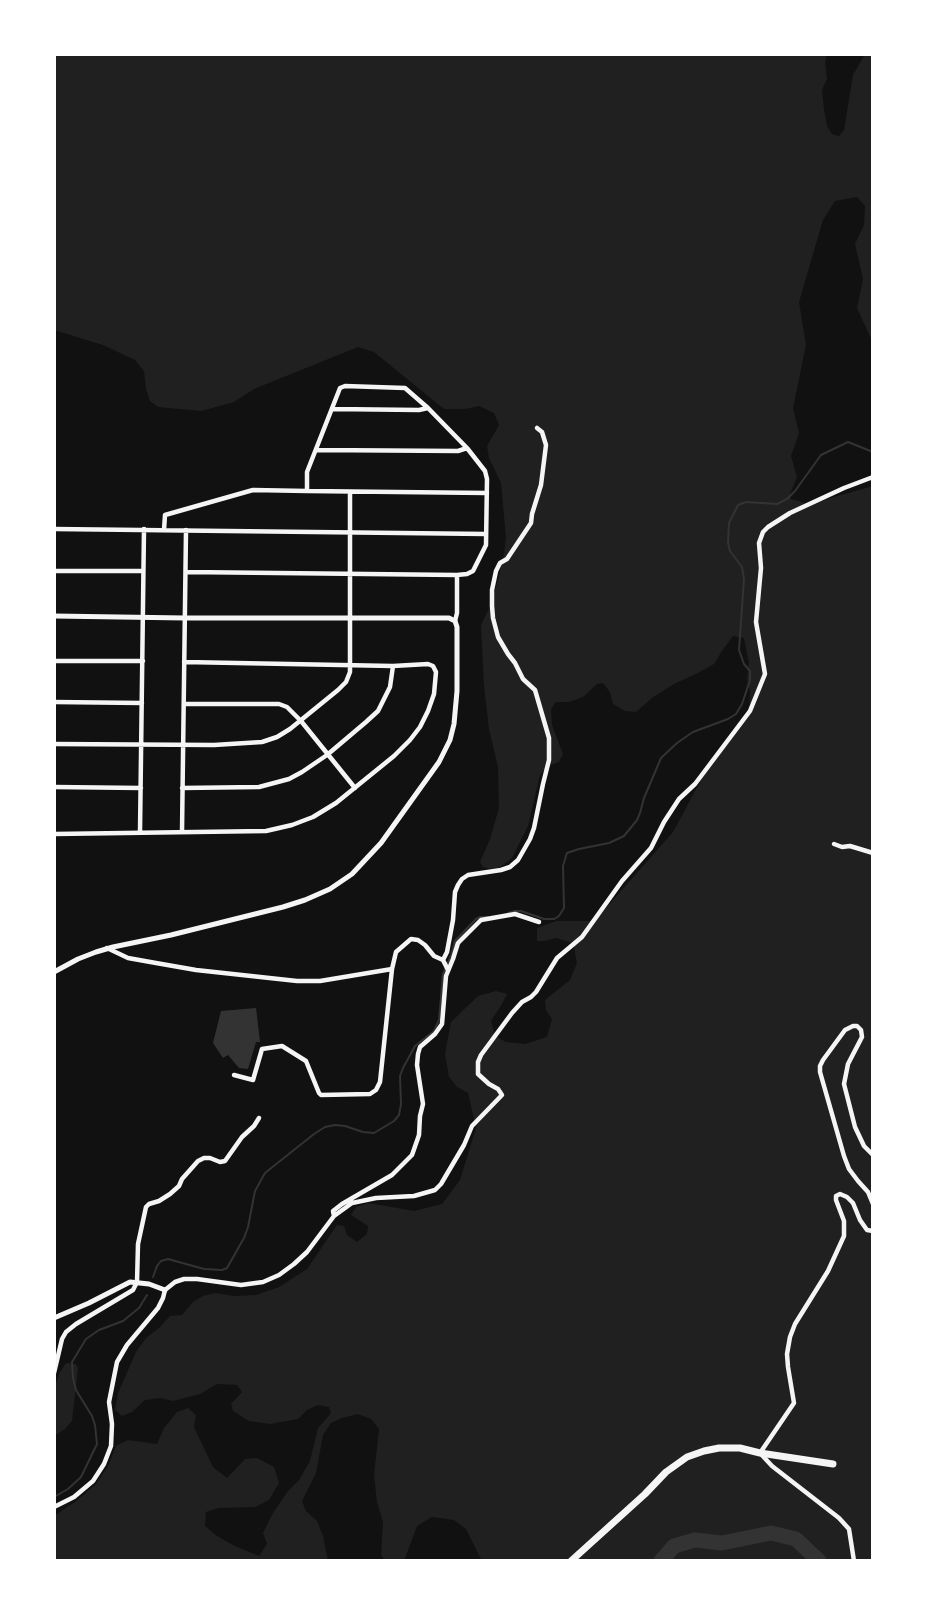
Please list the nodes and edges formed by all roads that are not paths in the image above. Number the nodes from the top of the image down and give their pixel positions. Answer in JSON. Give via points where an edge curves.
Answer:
{"nodes":[{"id":1,"x":428,"y":408,"type":"junction"},
{"id":2,"x":332,"y":409,"type":"junction"},
{"id":3,"x":537,"y":428,"type":"dead end"},
{"id":4,"x":467,"y":448,"type":"junction"},
{"id":5,"x":316,"y":450,"type":"junction"},
{"id":6,"x":873,"y":477,"type":"edge"},
{"id":7,"x":307,"y":490,"type":"junction"},
{"id":8,"x":350,"y":492,"type":"junction"},
{"id":9,"x":486,"y":493,"type":"junction"},
{"id":10,"x":54,"y":529,"type":"edge"},
{"id":11,"x":144,"y":529,"type":"junction"},
{"id":12,"x":164,"y":530,"type":"junction"},
{"id":13,"x":186,"y":530,"type":"junction"},
{"id":14,"x":351,"y":533,"type":"junction"},
{"id":15,"x":486,"y":534,"type":"junction"},
{"id":16,"x":54,"y":571,"type":"edge"},
{"id":17,"x":143,"y":571,"type":"junction"},
{"id":18,"x":186,"y":572,"type":"junction"},
{"id":19,"x":349,"y":574,"type":"junction"},
{"id":20,"x":457,"y":575,"type":"junction"},
{"id":21,"x":54,"y":616,"type":"edge"},
{"id":22,"x":143,"y":617,"type":"junction"},
{"id":23,"x":185,"y":618,"type":"junction"},
{"id":24,"x":350,"y":619,"type":"junction"},
{"id":25,"x":455,"y":621,"type":"junction"},
{"id":26,"x":54,"y":661,"type":"edge"},
{"id":27,"x":143,"y":662,"type":"junction"},
{"id":28,"x":184,"y":662,"type":"junction"},
{"id":29,"x":350,"y":664,"type":"junction"},
{"id":30,"x":393,"y":666,"type":"junction"},
{"id":31,"x":54,"y":702,"type":"edge"},
{"id":32,"x":142,"y":703,"type":"junction"},
{"id":33,"x":184,"y":704,"type":"junction"},
{"id":34,"x":301,"y":721,"type":"junction"},
{"id":35,"x":54,"y":744,"type":"edge"},
{"id":36,"x":142,"y":745,"type":"junction"},
{"id":37,"x":182,"y":745,"type":"junction"},
{"id":38,"x":327,"y":755,"type":"junction"},
{"id":39,"x":54,"y":787,"type":"edge"},
{"id":40,"x":141,"y":788,"type":"junction"},
{"id":41,"x":182,"y":788,"type":"junction"},
{"id":42,"x":355,"y":788,"type":"junction"},
{"id":43,"x":140,"y":832,"type":"junction"},
{"id":44,"x":182,"y":832,"type":"junction"},
{"id":45,"x":54,"y":834,"type":"edge"},
{"id":46,"x":834,"y":844,"type":"dead end"},
{"id":47,"x":873,"y":853,"type":"edge"},
{"id":48,"x":539,"y":922,"type":"dead end"},
{"id":49,"x":108,"y":948,"type":"junction"},
{"id":50,"x":443,"y":960,"type":"junction"},
{"id":51,"x":392,"y":969,"type":"junction"},
{"id":52,"x":448,"y":970,"type":"junction"},
{"id":53,"x":54,"y":972,"type":"edge"},
{"id":54,"x":234,"y":1075,"type":"dead end"},
{"id":55,"x":260,"y":1118,"type":"dead end"},
{"id":56,"x":873,"y":1155,"type":"edge"},
{"id":57,"x":873,"y":1204,"type":"edge"},
{"id":58,"x":334,"y":1216,"type":"junction"},
{"id":59,"x":873,"y":1231,"type":"edge"},
{"id":60,"x":137,"y":1282,"type":"junction"},
{"id":61,"x":165,"y":1290,"type":"junction"},
{"id":62,"x":54,"y":1318,"type":"edge"},
{"id":63,"x":54,"y":1373,"type":"edge"},
{"id":64,"x":760,"y":1453,"type":"junction"},
{"id":65,"x":833,"y":1464,"type":"dead end"},
{"id":66,"x":54,"y":1507,"type":"edge"},
{"id":67,"x":571,"y":1561,"type":"edge"},
{"id":68,"x":854,"y":1561,"type":"edge"}],
"edges":[{"from":1,"to":2,"type":"street"},
{"from":1,"to":2,"type":"street","via":[[405,388],[345,386],[340,388]]},
{"from":1,"to":4,"type":"street"},
{"from":2,"to":5,"type":"street"},
{"from":3,"to":50,"type":"street","via":[[546,445],[541,485],[531,523],[496,571],[492,606],[498,637],[523,679],[535,690],[549,738],[549,760],[534,828],[518,860],[501,870],[468,875],[458,885]]},
{"from":4,"to":5,"type":"street","via":[[458,452]]},
{"from":4,"to":9,"type":"street","via":[[485,471]]},
{"from":5,"to":7,"type":"street","via":[[307,472]]},
{"from":6,"to":58,"type":"street","via":[[790,513],[763,532],[759,543],[756,622],[765,675],[750,711],[695,784],[679,798],[651,848],[582,937],[557,958],[536,992],[518,1006],[481,1055],[478,1074],[502,1095],[472,1125],[441,1184],[435,1190],[414,1196],[352,1203]]},
{"from":7,"to":8,"type":"street"},
{"from":7,"to":12,"type":"street","via":[[253,490],[165,515]]},
{"from":8,"to":9,"type":"street"},
{"from":8,"to":14,"type":"street"},
{"from":9,"to":15,"type":"street"},
{"from":10,"to":11,"type":"street"},
{"from":11,"to":12,"type":"street"},
{"from":11,"to":17,"type":"street"},
{"from":12,"to":13,"type":"street"},
{"from":13,"to":14,"type":"street"},
{"from":13,"to":18,"type":"street"},
{"from":14,"to":15,"type":"street"},
{"from":14,"to":19,"type":"street"},
{"from":15,"to":20,"type":"street","via":[[486,545],[473,571]]},
{"from":16,"to":17,"type":"street"},
{"from":17,"to":22,"type":"street"},
{"from":18,"to":19,"type":"street"},
{"from":18,"to":23,"type":"street"},
{"from":19,"to":20,"type":"street"},
{"from":19,"to":24,"type":"street"},
{"from":20,"to":25,"type":"street"},
{"from":21,"to":22,"type":"street"},
{"from":22,"to":23,"type":"street"},
{"from":22,"to":27,"type":"street"},
{"from":23,"to":24,"type":"street"},
{"from":23,"to":28,"type":"street"},
{"from":24,"to":25,"type":"street"},
{"from":24,"to":29,"type":"street"},
{"from":25,"to":49,"type":"street","via":[[457,699],[450,740],[396,822],[352,874],[330,889],[283,907]]},
{"from":26,"to":27,"type":"street"},
{"from":27,"to":32,"type":"street"},
{"from":28,"to":29,"type":"street"},
{"from":28,"to":33,"type":"street"},
{"from":29,"to":30,"type":"street"},
{"from":29,"to":34,"type":"street","via":[[346,682]]},
{"from":30,"to":38,"type":"street","via":[[390,687],[378,711]]},
{"from":30,"to":42,"type":"street","via":[[433,666],[434,694],[410,740]]},
{"from":31,"to":32,"type":"street"},
{"from":32,"to":36,"type":"street"},
{"from":33,"to":34,"type":"street","via":[[279,704],[287,706]]},
{"from":33,"to":37,"type":"street"},
{"from":34,"to":37,"type":"street","via":[[262,742]]},
{"from":34,"to":38,"type":"street"},
{"from":35,"to":36,"type":"street"},
{"from":36,"to":37,"type":"street"},
{"from":36,"to":40,"type":"street"},
{"from":37,"to":41,"type":"street"},
{"from":38,"to":41,"type":"street","via":[[289,779],[259,787]]},
{"from":38,"to":42,"type":"street"},
{"from":39,"to":40,"type":"street"},
{"from":40,"to":43,"type":"street"},
{"from":41,"to":44,"type":"street"},
{"from":42,"to":44,"type":"street","via":[[313,817],[292,825],[266,831]]},
{"from":43,"to":44,"type":"street"},
{"from":43,"to":45,"type":"street"},
{"from":46,"to":47,"type":"street"},
{"from":48,"to":52,"type":"street","via":[[515,914],[481,920],[458,943]]},
{"from":49,"to":51,"type":"street","via":[[128,958],[166,965],[297,981]]},
{"from":49,"to":53,"type":"street"},
{"from":50,"to":51,"type":"street","via":[[418,940],[411,939],[396,952]]},
{"from":50,"to":52,"type":"street"},
{"from":51,"to":54,"type":"street","via":[[380,1082],[374,1093],[321,1095],[306,1061],[282,1046],[262,1049],[253,1080]]},
{"from":52,"to":58,"type":"street","via":[[442,1024],[418,1054],[423,1104],[412,1155],[392,1175],[333,1211]]},
{"from":55,"to":60,"type":"street","via":[[225,1161],[198,1161],[171,1194],[146,1207],[138,1244]]},
{"from":56,"to":57,"type":"street","via":[[855,1127],[844,1084],[848,1065],[862,1037],[861,1030],[853,1026],[845,1030],[823,1060],[820,1072],[849,1169]]},
{"from":58,"to":61,"type":"street","via":[[307,1252],[279,1275],[241,1285],[184,1279]]},
{"from":59,"to":64,"type":"street","via":[[867,1230],[847,1197],[836,1196],[844,1236],[828,1271],[795,1324],[788,1354],[794,1403]]},
{"from":60,"to":61,"type":"street"},
{"from":60,"to":62,"type":"street","via":[[121,1285]]},
{"from":60,"to":63,"type":"street","via":[[130,1293],[66,1332]]},
{"from":61,"to":66,"type":"street","via":[[158,1308],[117,1362],[109,1402],[111,1446],[104,1464],[93,1481]]},
{"from":64,"to":65,"type":"highway"},
{"from":64,"to":67,"type":"highway","via":[[719,1448],[687,1457]]},
{"from":64,"to":68,"type":"street","via":[[849,1529]]}]}
